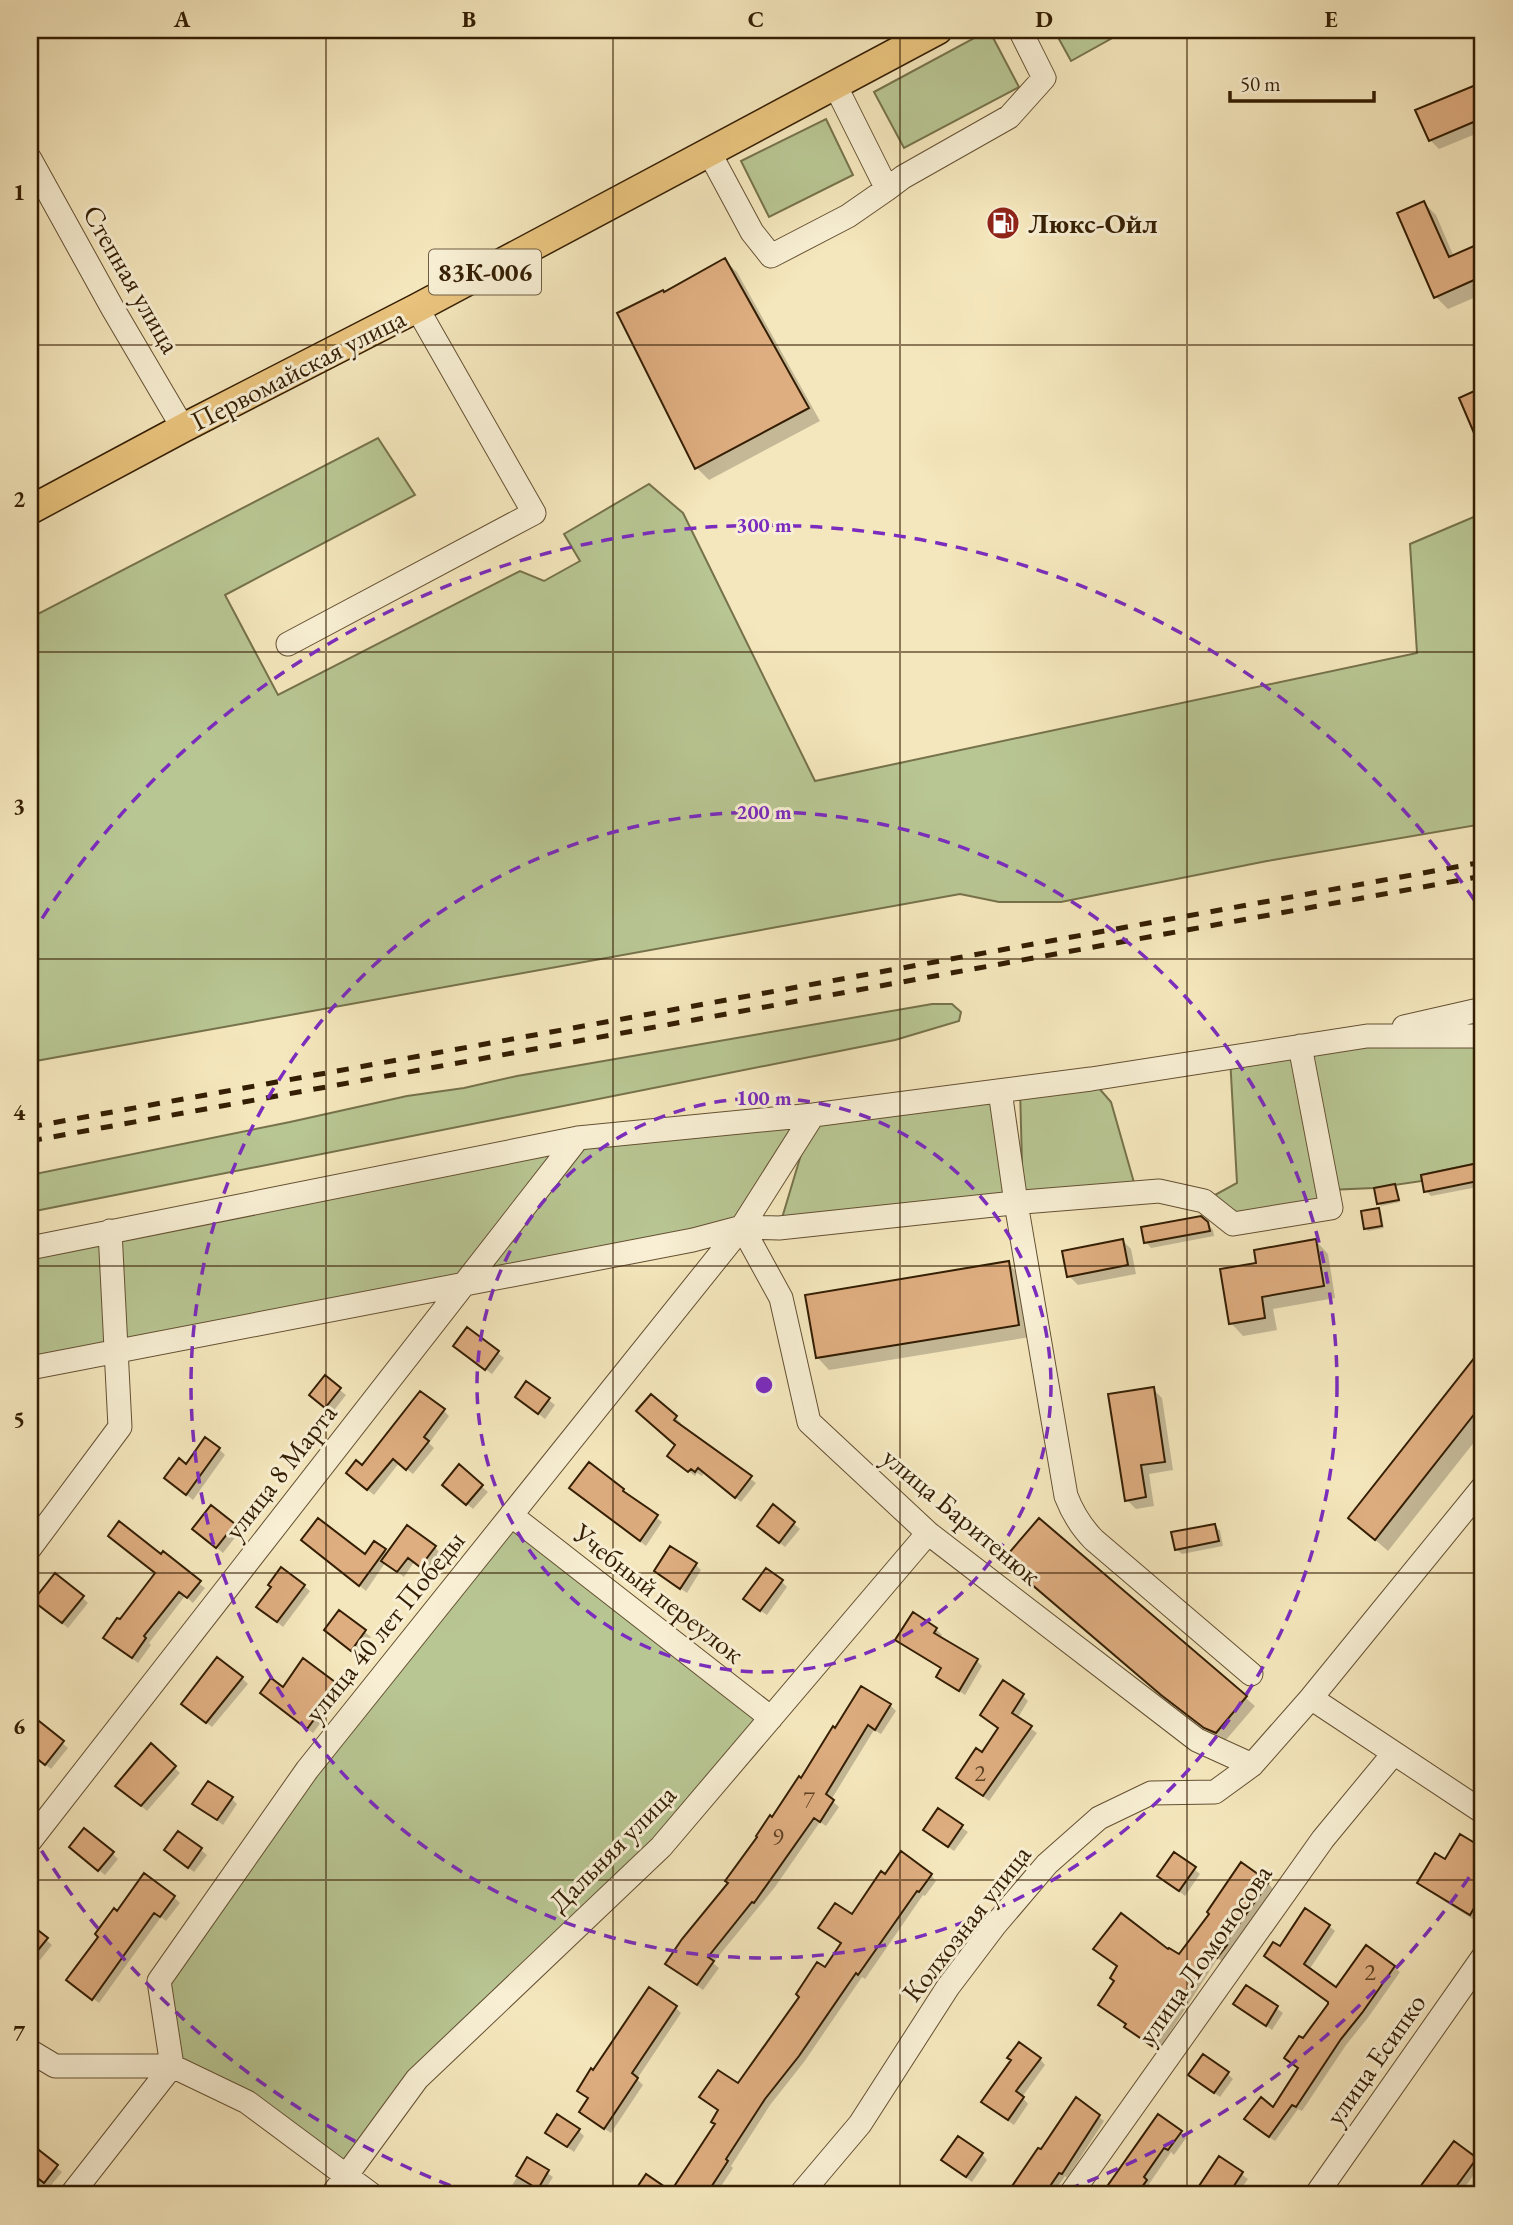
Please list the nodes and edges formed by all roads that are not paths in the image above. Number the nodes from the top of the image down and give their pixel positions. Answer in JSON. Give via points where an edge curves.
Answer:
{"nodes":[{"id":1,"x":938,"y":30,"type":"edge"},
{"id":2,"x":1020,"y":30,"type":"edge"},
{"id":3,"x":835,"y":85,"type":"junction"},
{"id":4,"x":709,"y":152,"type":"junction"},
{"id":5,"x":30,"y":159,"type":"edge"},
{"id":6,"x":887,"y":189,"type":"junction"},
{"id":7,"x":416,"y":308,"type":"junction"},
{"id":8,"x":183,"y":428,"type":"junction"},
{"id":9,"x":30,"y":510,"type":"edge"},
{"id":10,"x":288,"y":644,"type":"dead end"},
{"id":11,"x":1483,"y":1009,"type":"edge"},
{"id":12,"x":1367,"y":1035,"type":"junction"},
{"id":13,"x":1483,"y":1036,"type":"edge"},
{"id":14,"x":1300,"y":1046,"type":"junction"},
{"id":15,"x":1000,"y":1091,"type":"junction"},
{"id":16,"x":813,"y":1115,"type":"junction"},
{"id":17,"x":578,"y":1138,"type":"junction"},
{"id":18,"x":1016,"y":1203,"type":"junction"},
{"id":19,"x":742,"y":1227,"type":"junction"},
{"id":20,"x":110,"y":1231,"type":"junction"},
{"id":21,"x":30,"y":1248,"type":"edge"},
{"id":22,"x":464,"y":1283,"type":"junction"},
{"id":23,"x":116,"y":1350,"type":"junction"},
{"id":24,"x":30,"y":1368,"type":"edge"},
{"id":25,"x":1483,"y":1487,"type":"edge"},
{"id":26,"x":511,"y":1515,"type":"junction"},
{"id":27,"x":928,"y":1533,"type":"junction"},
{"id":28,"x":30,"y":1548,"type":"edge"},
{"id":29,"x":1251,"y":1674,"type":"dead end"},
{"id":30,"x":1311,"y":1698,"type":"junction"},
{"id":31,"x":771,"y":1718,"type":"junction"},
{"id":32,"x":1394,"y":1753,"type":"junction"},
{"id":33,"x":1252,"y":1765,"type":"junction"},
{"id":34,"x":1483,"y":1812,"type":"edge"},
{"id":35,"x":30,"y":1841,"type":"edge"},
{"id":36,"x":1483,"y":1957,"type":"edge"},
{"id":37,"x":30,"y":2050,"type":"edge"},
{"id":38,"x":172,"y":2066,"type":"junction"},
{"id":39,"x":347,"y":2177,"type":"junction"},
{"id":40,"x":71,"y":2195,"type":"edge"},
{"id":41,"x":332,"y":2195,"type":"edge"},
{"id":42,"x":372,"y":2195,"type":"edge"},
{"id":43,"x":800,"y":2195,"type":"edge"},
{"id":44,"x":1070,"y":2195,"type":"edge"},
{"id":45,"x":1316,"y":2195,"type":"edge"}],
"edges":[{"from":1,"to":3,"type":"main road","name":"Первомайская улица","number":"83К-006"},
{"from":2,"to":6,"type":"street","via":[[1044,78],[1009,117]]},
{"from":3,"to":4,"type":"main road","name":"Первомайская улица","number":"83К-006"},
{"from":3,"to":6,"type":"street"},
{"from":4,"to":6,"type":"street","via":[[752,232],[771,256],[848,216]]},
{"from":4,"to":7,"type":"main road","name":"Первомайская улица","number":"83К-006"},
{"from":5,"to":8,"type":"street","name":"Степная улица"},
{"from":7,"to":8,"type":"main road","name":"Первомайская улица","number":"83К-006"},
{"from":7,"to":10,"type":"street","via":[[534,513]]},
{"from":8,"to":9,"type":"main road","name":"Первомайская улица","number":"83К-006"},
{"from":11,"to":12,"type":"street"},
{"from":12,"to":13,"type":"street"},
{"from":12,"to":14,"type":"street"},
{"from":14,"to":15,"type":"street"},
{"from":14,"to":18,"type":"street","via":[[1331,1208],[1233,1224],[1204,1201],[1159,1191]]},
{"from":15,"to":16,"type":"street"},
{"from":15,"to":18,"type":"street"},
{"from":16,"to":17,"type":"street"},
{"from":16,"to":19,"type":"street","name":"улица 40 лет Победы"},
{"from":17,"to":20,"type":"street"},
{"from":17,"to":22,"type":"street","name":"улица 8 Марта"},
{"from":18,"to":19,"type":"street"},
{"from":18,"to":29,"type":"street","via":[[1071,1510],[1094,1540]]},
{"from":19,"to":22,"type":"street"},
{"from":19,"to":26,"type":"street","name":"улица 40 лет Победы"},
{"from":19,"to":27,"type":"street","name":"улица Баритенюк","via":[[781,1298],[809,1422]]},
{"from":20,"to":21,"type":"street"},
{"from":20,"to":23,"type":"street"},
{"from":22,"to":23,"type":"street"},
{"from":22,"to":35,"type":"street","name":"улица 8 Марта"},
{"from":23,"to":24,"type":"street"},
{"from":23,"to":28,"type":"street","via":[[120,1427]]},
{"from":25,"to":30,"type":"street","name":"Колхозная улица"},
{"from":26,"to":31,"type":"street","name":"Учебный переулок"},
{"from":26,"to":38,"type":"street","name":"улица 40 лет Победы","via":[[307,1770],[159,1981]]},
{"from":27,"to":31,"type":"street","name":"Дальняя улица"},
{"from":27,"to":33,"type":"street","name":"улица Баритенюк","via":[[1197,1740]]},
{"from":30,"to":32,"type":"street"},
{"from":30,"to":33,"type":"street","name":"Колхозная улица"},
{"from":31,"to":39,"type":"street","name":"Дальняя улица","via":[[661,1847],[417,2079]]},
{"from":32,"to":34,"type":"street"},
{"from":32,"to":44,"type":"street","name":"улица Ломоносова","via":[[1323,1839]]},
{"from":33,"to":43,"type":"street","name":"Колхозная улица","via":[[1215,1792],[1151,1793],[1098,1818],[1047,1864],[948,1987],[860,2124]]},
{"from":36,"to":45,"type":"street","name":"улица Есипко"},
{"from":37,"to":38,"type":"street","via":[[55,2066]]},
{"from":38,"to":39,"type":"street","via":[[247,2102]]},
{"from":38,"to":40,"type":"street"},
{"from":39,"to":41,"type":"street","name":"Дальняя улица"},
{"from":39,"to":42,"type":"street"}]}
